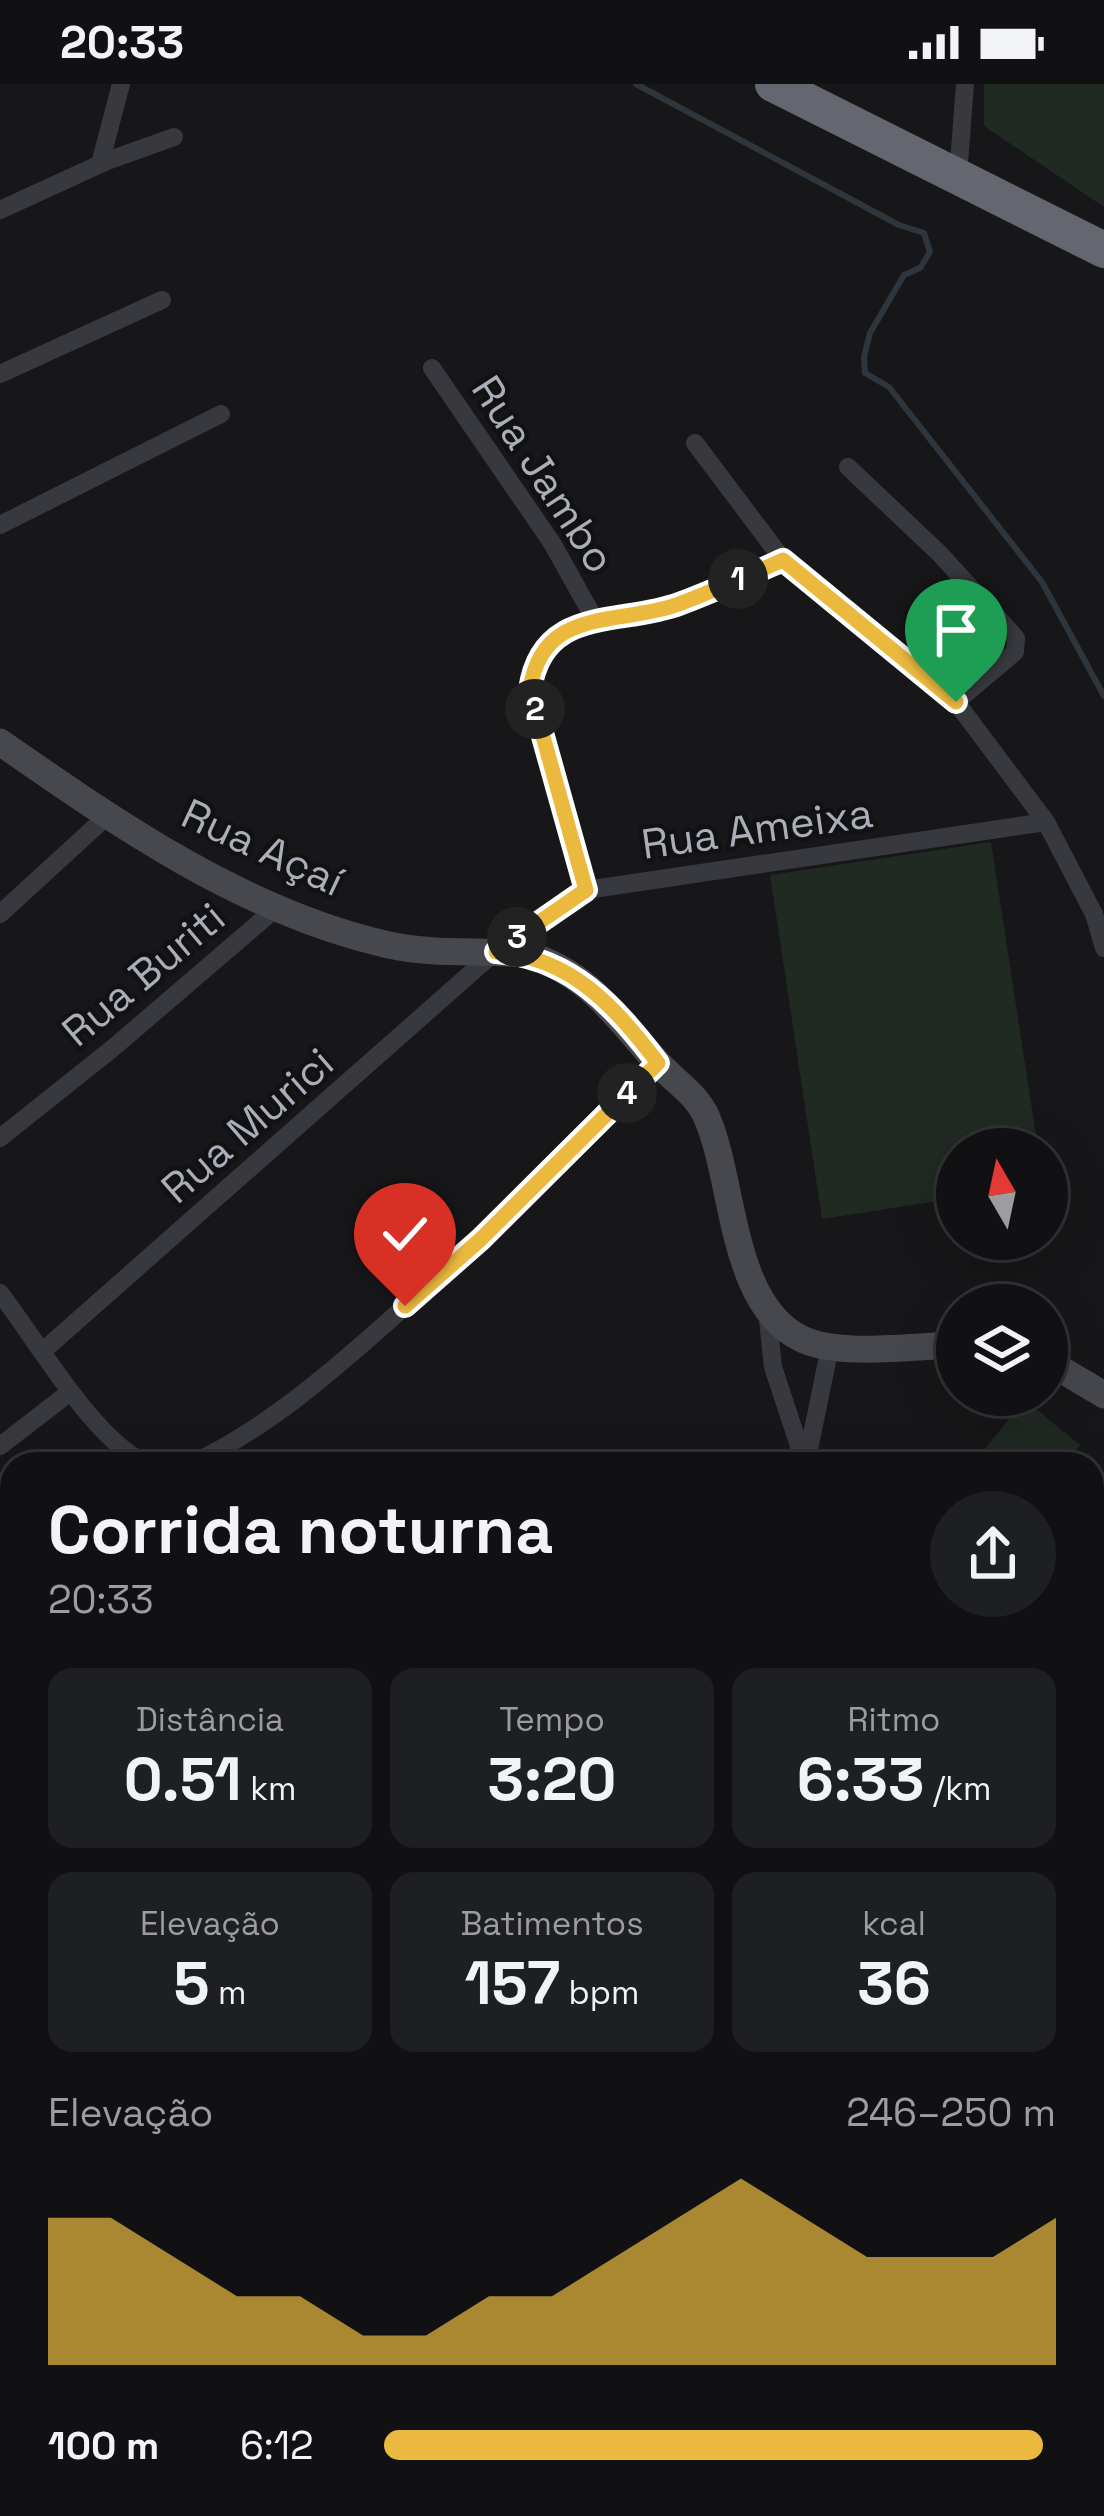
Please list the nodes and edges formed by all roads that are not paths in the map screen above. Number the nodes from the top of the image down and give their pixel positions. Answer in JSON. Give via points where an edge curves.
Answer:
{"nodes":[{"id":1,"x":121,"y":84,"type":"edge"},
{"id":2,"x":773,"y":84,"type":"edge"},
{"id":3,"x":965,"y":84,"type":"edge"},
{"id":4,"x":174,"y":137,"type":"dead end"},
{"id":5,"x":100,"y":164,"type":"junction"},
{"id":6,"x":958,"y":176,"type":"junction"},
{"id":7,"x":0,"y":210,"type":"edge"},
{"id":8,"x":1104,"y":250,"type":"edge"},
{"id":9,"x":162,"y":301,"type":"dead end"},
{"id":10,"x":431,"y":368,"type":"dead end"},
{"id":11,"x":0,"y":374,"type":"edge"},
{"id":12,"x":221,"y":414,"type":"dead end"},
{"id":13,"x":694,"y":443,"type":"dead end"},
{"id":14,"x":848,"y":467,"type":"dead end"},
{"id":15,"x":0,"y":525,"type":"edge"},
{"id":16,"x":783,"y":560,"type":"junction"},
{"id":17,"x":596,"y":620,"type":"junction"},
{"id":18,"x":956,"y":702,"type":"junction"},
{"id":19,"x":2,"y":746,"type":"edge"},
{"id":20,"x":106,"y":816,"type":"junction"},
{"id":21,"x":1046,"y":822,"type":"junction"},
{"id":22,"x":586,"y":890,"type":"junction"},
{"id":23,"x":275,"y":909,"type":"junction"},
{"id":24,"x":0,"y":914,"type":"edge"},
{"id":25,"x":1104,"y":948,"type":"edge"},
{"id":26,"x":496,"y":952,"type":"junction"},
{"id":27,"x":658,"y":1063,"type":"junction"},
{"id":28,"x":0,"y":1138,"type":"edge"},
{"id":29,"x":0,"y":1293,"type":"edge"},
{"id":30,"x":767,"y":1310,"type":"junction"},
{"id":31,"x":936,"y":1345,"type":"edge"},
{"id":32,"x":830,"y":1347,"type":"junction"},
{"id":33,"x":44,"y":1350,"type":"junction"},
{"id":34,"x":1068,"y":1374,"type":"edge"},
{"id":35,"x":70,"y":1392,"type":"junction"},
{"id":36,"x":1104,"y":1395,"type":"edge"},
{"id":37,"x":0,"y":1446,"type":"edge"},
{"id":38,"x":132,"y":1452,"type":"edge"},
{"id":39,"x":214,"y":1452,"type":"edge"},
{"id":40,"x":802,"y":1452,"type":"edge"},
{"id":41,"x":808,"y":1452,"type":"edge"}],
"edges":[{"from":1,"to":5,"type":"street"},
{"from":2,"to":6,"type":"highway"},
{"from":3,"to":6,"type":"street"},
{"from":4,"to":5,"type":"street"},
{"from":5,"to":7,"type":"street"},
{"from":6,"to":8,"type":"highway"},
{"from":9,"to":11,"type":"street"},
{"from":10,"to":17,"type":"street","name":"Rua Jambo"},
{"from":12,"to":15,"type":"street"},
{"from":13,"to":16,"type":"street"},
{"from":14,"to":18,"type":"street","via":[[1016,638],[1015,652]]},
{"from":16,"to":17,"type":"street","via":[[675,606]]},
{"from":16,"to":18,"type":"street"},
{"from":17,"to":22,"type":"street","via":[[542,654],[530,690]]},
{"from":18,"to":21,"type":"street"},
{"from":19,"to":20,"type":"street","name":"Rua Açaí"},
{"from":20,"to":23,"type":"street","name":"Rua Açaí"},
{"from":20,"to":24,"type":"street"},
{"from":21,"to":22,"type":"street","name":"Rua Ameixa"},
{"from":21,"to":25,"type":"street"},
{"from":22,"to":26,"type":"street","name":"Rua Ameixa"},
{"from":23,"to":26,"type":"street","name":"Rua Açaí","via":[[386,944]]},
{"from":23,"to":28,"type":"street","name":"Rua Buriti"},
{"from":26,"to":27,"type":"street","name":"Rua Açaí","via":[[543,959],[588,986]]},
{"from":26,"to":33,"type":"street","name":"Rua Murici"},
{"from":27,"to":30,"type":"street","name":"Rua Açaí","via":[[695,1097],[709,1123],[750,1278]]},
{"from":27,"to":39,"type":"street","via":[[481,1239],[330,1373]]},
{"from":29,"to":33,"type":"street"},
{"from":30,"to":32,"type":"street","via":[[790,1333]]},
{"from":30,"to":40,"type":"street","via":[[772,1367]]},
{"from":31,"to":32,"type":"street"},
{"from":32,"to":41,"type":"street"},
{"from":33,"to":35,"type":"street"},
{"from":34,"to":36,"type":"street"},
{"from":35,"to":37,"type":"street"},
{"from":35,"to":38,"type":"street"}]}
